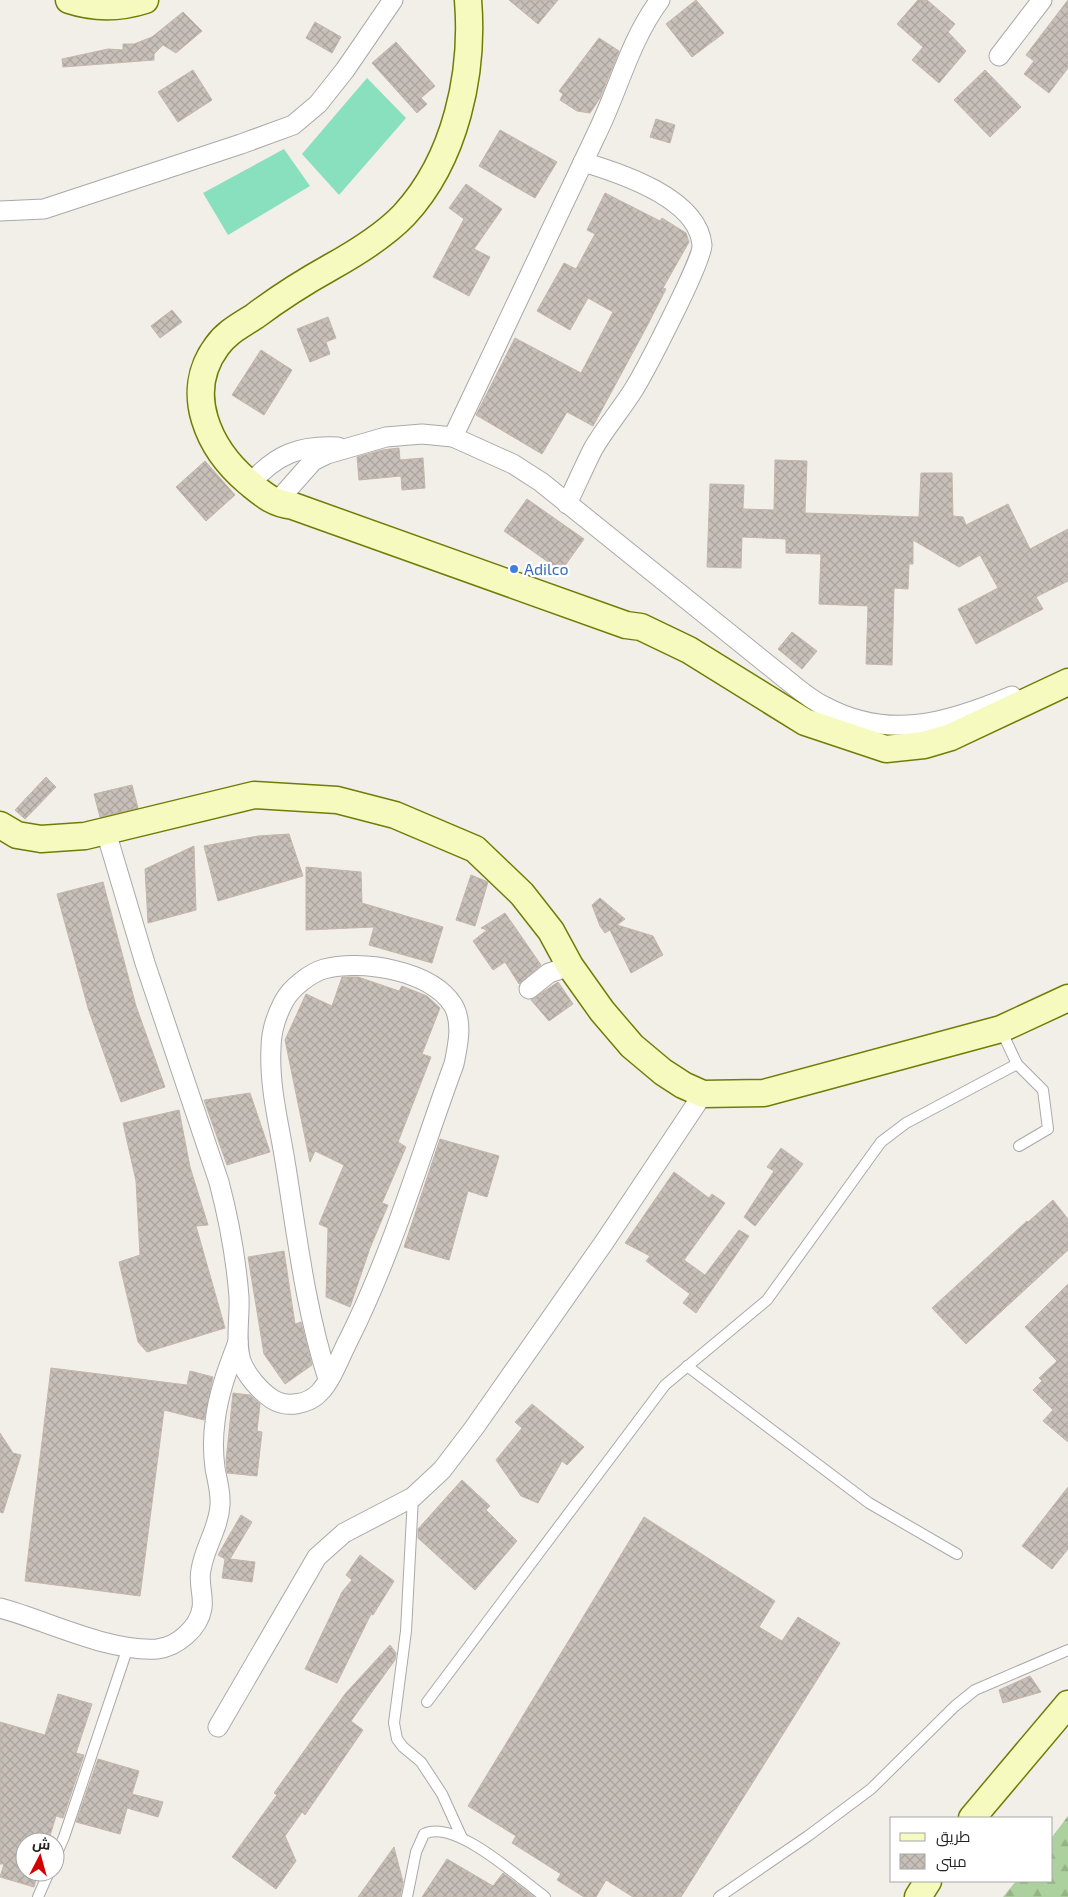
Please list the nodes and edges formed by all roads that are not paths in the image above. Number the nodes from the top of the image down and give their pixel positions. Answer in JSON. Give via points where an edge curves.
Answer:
{"nodes":[{"id":1,"x":69,"y":0,"type":"edge"},
{"id":2,"x":145,"y":0,"type":"edge"},
{"id":3,"x":393,"y":0,"type":"edge"},
{"id":4,"x":468,"y":0,"type":"edge"},
{"id":5,"x":660,"y":0,"type":"edge"},
{"id":6,"x":1042,"y":0,"type":"edge"},
{"id":7,"x":999,"y":56,"type":"dead end"},
{"id":8,"x":584,"y":162,"type":"junction"},
{"id":9,"x":0,"y":211,"type":"edge"},
{"id":10,"x":453,"y":437,"type":"junction"},
{"id":11,"x":350,"y":447,"type":"junction"},
{"id":12,"x":255,"y":477,"type":"junction"},
{"id":13,"x":285,"y":501,"type":"junction"},
{"id":14,"x":567,"y":504,"type":"junction"},
{"id":15,"x":1052,"y":690,"type":"edge"},
{"id":16,"x":0,"y":825,"type":"edge"},
{"id":17,"x":106,"y":832,"type":"junction"},
{"id":18,"x":570,"y":966,"type":"junction"},
{"id":19,"x":529,"y":989,"type":"dead end"},
{"id":20,"x":1068,"y":998,"type":"edge"},
{"id":21,"x":1001,"y":1029,"type":"junction"},
{"id":22,"x":1017,"y":1064,"type":"junction"},
{"id":23,"x":703,"y":1094,"type":"junction"},
{"id":24,"x":1019,"y":1146,"type":"dead end"},
{"id":25,"x":239,"y":1341,"type":"junction"},
{"id":26,"x":687,"y":1366,"type":"junction"},
{"id":27,"x":328,"y":1379,"type":"junction"},
{"id":28,"x":413,"y":1497,"type":"junction"},
{"id":29,"x":957,"y":1554,"type":"dead end"},
{"id":30,"x":0,"y":1608,"type":"edge"},
{"id":31,"x":128,"y":1647,"type":"junction"},
{"id":32,"x":1068,"y":1650,"type":"edge"},
{"id":33,"x":428,"y":1702,"type":"dead end"},
{"id":34,"x":1068,"y":1704,"type":"edge"},
{"id":35,"x":218,"y":1727,"type":"dead end"},
{"id":36,"x":973,"y":1817,"type":"edge"},
{"id":37,"x":65,"y":1834,"type":"edge"},
{"id":38,"x":462,"y":1838,"type":"junction"},
{"id":39,"x":45,"y":1882,"type":"edge"},
{"id":40,"x":927,"y":1882,"type":"edge"},
{"id":41,"x":38,"y":1897,"type":"edge"},
{"id":42,"x":407,"y":1897,"type":"edge"},
{"id":43,"x":545,"y":1897,"type":"edge"},
{"id":44,"x":720,"y":1897,"type":"edge"},
{"id":45,"x":918,"y":1897,"type":"edge"}],
"edges":[{"from":1,"to":2,"type":"main road","via":[[105,6]]},
{"from":3,"to":9,"type":"street","via":[[318,104],[293,125],[44,208]]},
{"from":4,"to":12,"type":"main road","via":[[468,71],[456,122],[431,180],[404,215],[384,233],[288,291],[230,331],[207,361],[200,384],[200,405],[206,425],[231,468]]},
{"from":5,"to":8,"type":"street","via":[[634,44]]},
{"from":6,"to":7,"type":"street"},
{"from":8,"to":10,"type":"street"},
{"from":8,"to":14,"type":"street","via":[[628,175],[673,200],[695,225],[702,246],[689,281],[634,388],[594,447]]},
{"from":10,"to":11,"type":"street","via":[[422,434],[386,437]]},
{"from":10,"to":14,"type":"street","via":[[514,464]]},
{"from":11,"to":12,"type":"street","via":[[313,446],[296,450]]},
{"from":11,"to":13,"type":"street","via":[[313,461]]},
{"from":12,"to":13,"type":"main road"},
{"from":13,"to":15,"type":"main road","via":[[626,626],[635,636],[804,735],[828,745],[921,759],[950,752],[1020,715]]},
{"from":14,"to":15,"type":"street","via":[[792,684],[840,714],[875,724],[920,726],[943,721],[1018,693]]},
{"from":16,"to":17,"type":"main road","via":[[18,835],[41,839]]},
{"from":17,"to":18,"type":"main road","via":[[254,795],[338,800],[395,815],[475,848],[522,894],[551,931]]},
{"from":17,"to":25,"type":"street","via":[[145,964],[219,1182],[235,1259]]},
{"from":18,"to":19,"type":"street","via":[[549,973]]},
{"from":18,"to":23,"type":"main road","via":[[632,1046],[670,1076]]},
{"from":20,"to":21,"type":"main road"},
{"from":21,"to":22,"type":"lane"},
{"from":21,"to":23,"type":"main road","via":[[764,1092]]},
{"from":22,"to":24,"type":"lane","via":[[1043,1090],[1048,1129]]},
{"from":22,"to":26,"type":"lane","via":[[906,1123],[881,1142],[767,1300]]},
{"from":23,"to":28,"type":"street","via":[[474,1428],[442,1470]]},
{"from":25,"to":27,"type":"street","via":[[241,1361],[249,1376],[279,1403],[291,1405],[311,1399]]},
{"from":25,"to":31,"type":"street","via":[[226,1372],[215,1421],[215,1468],[220,1506],[200,1573],[200,1617],[195,1626],[172,1645],[159,1649]]},
{"from":26,"to":29,"type":"lane","via":[[869,1503]]},
{"from":26,"to":33,"type":"lane","via":[[665,1385]]},
{"from":27,"to":27,"type":"street","via":[[378,1273],[454,1064],[458,1044],[457,1016],[443,995],[419,979],[375,966],[323,969],[296,986],[285,999],[276,1019],[271,1048],[273,1085],[304,1290]]},
{"from":28,"to":35,"type":"street","via":[[344,1534],[318,1557]]},
{"from":28,"to":38,"type":"lane","via":[[406,1631],[394,1723],[397,1739],[421,1762],[442,1794]]},
{"from":30,"to":31,"type":"street"},
{"from":31,"to":37,"type":"lane"},
{"from":32,"to":44,"type":"lane","via":[[975,1690],[872,1789]]},
{"from":34,"to":36,"type":"main road"},
{"from":38,"to":42,"type":"lane","via":[[438,1831],[424,1834],[416,1852]]},
{"from":38,"to":43,"type":"lane"},
{"from":39,"to":41,"type":"lane"},
{"from":40,"to":45,"type":"main road"}]}
